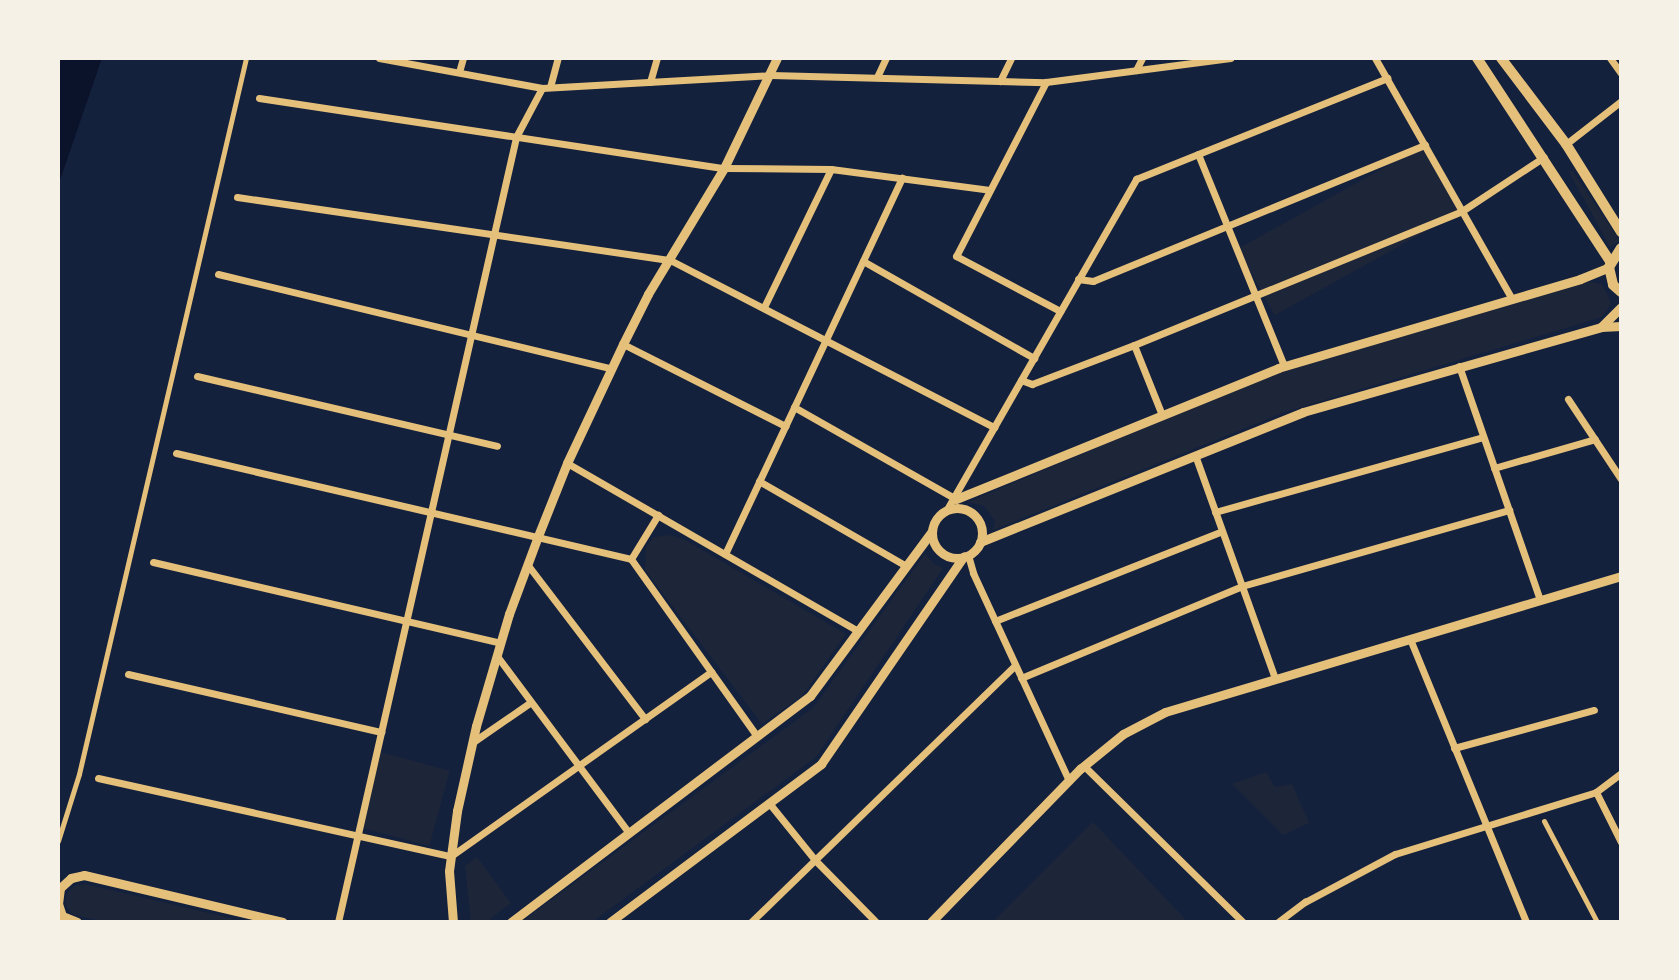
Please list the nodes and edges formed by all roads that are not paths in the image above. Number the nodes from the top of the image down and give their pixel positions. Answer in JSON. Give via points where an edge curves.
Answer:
{"nodes":[{"id":1,"x":246,"y":58,"type":"edge"},
{"id":2,"x":379,"y":58,"type":"edge"},
{"id":3,"x":463,"y":58,"type":"edge"},
{"id":4,"x":558,"y":58,"type":"edge"},
{"id":5,"x":657,"y":58,"type":"edge"},
{"id":6,"x":777,"y":58,"type":"edge"},
{"id":7,"x":886,"y":58,"type":"edge"},
{"id":8,"x":1011,"y":58,"type":"edge"},
{"id":9,"x":1142,"y":58,"type":"edge"},
{"id":10,"x":1230,"y":58,"type":"edge"},
{"id":11,"x":1375,"y":58,"type":"edge"},
{"id":12,"x":1478,"y":58,"type":"edge"},
{"id":13,"x":1502,"y":58,"type":"edge"},
{"id":14,"x":1610,"y":58,"type":"edge"},
{"id":15,"x":1136,"y":70,"type":"junction"},
{"id":16,"x":459,"y":72,"type":"junction"},
{"id":17,"x":1621,"y":73,"type":"edge"},
{"id":18,"x":771,"y":75,"type":"junction"},
{"id":19,"x":877,"y":77,"type":"junction"},
{"id":20,"x":1387,"y":78,"type":"junction"},
{"id":21,"x":1000,"y":81,"type":"junction"},
{"id":22,"x":650,"y":82,"type":"junction"},
{"id":23,"x":1045,"y":82,"type":"junction"},
{"id":24,"x":546,"y":88,"type":"junction"},
{"id":25,"x":259,"y":98,"type":"dead end"},
{"id":26,"x":1621,"y":101,"type":"edge"},
{"id":27,"x":516,"y":137,"type":"junction"},
{"id":28,"x":1566,"y":144,"type":"junction"},
{"id":29,"x":1425,"y":145,"type":"junction"},
{"id":30,"x":1198,"y":154,"type":"junction"},
{"id":31,"x":1545,"y":157,"type":"junction"},
{"id":32,"x":724,"y":168,"type":"junction"},
{"id":33,"x":831,"y":169,"type":"junction"},
{"id":34,"x":902,"y":178,"type":"junction"},
{"id":35,"x":990,"y":190,"type":"junction"},
{"id":36,"x":237,"y":197,"type":"dead end"},
{"id":37,"x":1462,"y":211,"type":"junction"},
{"id":38,"x":1227,"y":226,"type":"junction"},
{"id":39,"x":1621,"y":232,"type":"edge"},
{"id":40,"x":494,"y":234,"type":"junction"},
{"id":41,"x":1621,"y":248,"type":"edge"},
{"id":42,"x":670,"y":260,"type":"junction"},
{"id":43,"x":863,"y":261,"type":"junction"},
{"id":44,"x":1609,"y":264,"type":"junction"},
{"id":45,"x":218,"y":274,"type":"dead end"},
{"id":46,"x":1078,"y":279,"type":"junction"},
{"id":47,"x":1621,"y":292,"type":"edge"},
{"id":48,"x":1255,"y":295,"type":"junction"},
{"id":49,"x":1512,"y":299,"type":"junction"},
{"id":50,"x":764,"y":307,"type":"junction"},
{"id":51,"x":1621,"y":307,"type":"edge"},
{"id":52,"x":1060,"y":311,"type":"junction"},
{"id":53,"x":1621,"y":326,"type":"edge"},
{"id":54,"x":1601,"y":327,"type":"junction"},
{"id":55,"x":471,"y":335,"type":"junction"},
{"id":56,"x":827,"y":338,"type":"junction"},
{"id":57,"x":623,"y":344,"type":"junction"},
{"id":58,"x":1133,"y":345,"type":"junction"},
{"id":59,"x":1034,"y":358,"type":"junction"},
{"id":60,"x":1284,"y":366,"type":"junction"},
{"id":61,"x":1458,"y":366,"type":"junction"},
{"id":62,"x":611,"y":368,"type":"junction"},
{"id":63,"x":197,"y":376,"type":"dead end"},
{"id":64,"x":1021,"y":380,"type":"junction"},
{"id":65,"x":1568,"y":399,"type":"dead end"},
{"id":66,"x":794,"y":407,"type":"junction"},
{"id":67,"x":1162,"y":415,"type":"junction"},
{"id":68,"x":785,"y":426,"type":"junction"},
{"id":69,"x":994,"y":427,"type":"junction"},
{"id":70,"x":448,"y":435,"type":"junction"},
{"id":71,"x":1483,"y":437,"type":"junction"},
{"id":72,"x":1595,"y":439,"type":"junction"},
{"id":73,"x":497,"y":446,"type":"dead end"},
{"id":74,"x":176,"y":453,"type":"dead end"},
{"id":75,"x":1195,"y":455,"type":"junction"},
{"id":76,"x":567,"y":463,"type":"junction"},
{"id":77,"x":1494,"y":468,"type":"junction"},
{"id":78,"x":1621,"y":480,"type":"edge"},
{"id":79,"x":759,"y":481,"type":"junction"},
{"id":80,"x":956,"y":499,"type":"junction"},
{"id":81,"x":1509,"y":510,"type":"junction"},
{"id":82,"x":946,"y":511,"type":"junction"},
{"id":83,"x":431,"y":512,"type":"junction"},
{"id":84,"x":1215,"y":512,"type":"junction"},
{"id":85,"x":659,"y":515,"type":"junction"},
{"id":86,"x":932,"y":531,"type":"junction"},
{"id":87,"x":1222,"y":531,"type":"junction"},
{"id":88,"x":538,"y":536,"type":"junction"},
{"id":89,"x":980,"y":542,"type":"junction"},
{"id":90,"x":725,"y":554,"type":"junction"},
{"id":91,"x":966,"y":556,"type":"junction"},
{"id":92,"x":631,"y":559,"type":"junction"},
{"id":93,"x":153,"y":562,"type":"dead end"},
{"id":94,"x":527,"y":564,"type":"junction"},
{"id":95,"x":906,"y":566,"type":"junction"},
{"id":96,"x":1621,"y":576,"type":"edge"},
{"id":97,"x":1242,"y":586,"type":"junction"},
{"id":98,"x":1540,"y":600,"type":"junction"},
{"id":99,"x":406,"y":621,"type":"junction"},
{"id":100,"x":995,"y":621,"type":"junction"},
{"id":101,"x":858,"y":631,"type":"junction"},
{"id":102,"x":1410,"y":639,"type":"junction"},
{"id":103,"x":500,"y":643,"type":"junction"},
{"id":104,"x":497,"y":656,"type":"junction"},
{"id":105,"x":1015,"y":665,"type":"junction"},
{"id":106,"x":711,"y":672,"type":"junction"},
{"id":107,"x":128,"y":674,"type":"dead end"},
{"id":108,"x":1021,"y":678,"type":"junction"},
{"id":109,"x":1275,"y":679,"type":"junction"},
{"id":110,"x":531,"y":702,"type":"junction"},
{"id":111,"x":1594,"y":710,"type":"dead end"},
{"id":112,"x":645,"y":719,"type":"junction"},
{"id":113,"x":381,"y":732,"type":"junction"},
{"id":114,"x":757,"y":736,"type":"junction"},
{"id":115,"x":472,"y":741,"type":"junction"},
{"id":116,"x":1454,"y":748,"type":"junction"},
{"id":117,"x":579,"y":766,"type":"junction"},
{"id":118,"x":1084,"y":766,"type":"junction"},
{"id":119,"x":1621,"y":773,"type":"edge"},
{"id":120,"x":98,"y":778,"type":"dead end"},
{"id":121,"x":1069,"y":781,"type":"junction"},
{"id":122,"x":1596,"y":792,"type":"junction"},
{"id":123,"x":769,"y":803,"type":"junction"},
{"id":124,"x":1544,"y":821,"type":"dead end"},
{"id":125,"x":1485,"y":824,"type":"junction"},
{"id":126,"x":629,"y":833,"type":"junction"},
{"id":127,"x":358,"y":835,"type":"junction"},
{"id":128,"x":58,"y":841,"type":"edge"},
{"id":129,"x":1621,"y":842,"type":"edge"},
{"id":130,"x":451,"y":856,"type":"junction"},
{"id":131,"x":815,"y":860,"type":"junction"},
{"id":132,"x":454,"y":920,"type":"edge"},
{"id":133,"x":77,"y":922,"type":"edge"},
{"id":134,"x":284,"y":922,"type":"edge"},
{"id":135,"x":338,"y":922,"type":"edge"},
{"id":136,"x":511,"y":922,"type":"edge"},
{"id":137,"x":610,"y":922,"type":"edge"},
{"id":138,"x":751,"y":922,"type":"edge"},
{"id":139,"x":876,"y":922,"type":"edge"},
{"id":140,"x":931,"y":922,"type":"edge"},
{"id":141,"x":1243,"y":922,"type":"edge"},
{"id":142,"x":1278,"y":922,"type":"edge"},
{"id":143,"x":1526,"y":922,"type":"edge"},
{"id":144,"x":1597,"y":922,"type":"edge"}],
"edges":[{"from":1,"to":128,"type":"street","via":[[89,734]]},
{"from":2,"to":16,"type":"street"},
{"from":3,"to":16,"type":"street"},
{"from":4,"to":24,"type":"street"},
{"from":5,"to":22,"type":"street"},
{"from":6,"to":18,"type":"street"},
{"from":7,"to":19,"type":"street"},
{"from":8,"to":21,"type":"street"},
{"from":9,"to":15,"type":"street"},
{"from":10,"to":15,"type":"street"},
{"from":11,"to":20,"type":"street"},
{"from":12,"to":31,"type":"main road"},
{"from":13,"to":28,"type":"main road"},
{"from":14,"to":17,"type":"street"},
{"from":15,"to":23,"type":"street"},
{"from":16,"to":24,"type":"street"},
{"from":18,"to":19,"type":"street"},
{"from":18,"to":22,"type":"street"},
{"from":18,"to":32,"type":"street"},
{"from":19,"to":21,"type":"street"},
{"from":20,"to":29,"type":"street"},
{"from":20,"to":30,"type":"street"},
{"from":21,"to":23,"type":"street"},
{"from":22,"to":24,"type":"street"},
{"from":23,"to":35,"type":"street"},
{"from":24,"to":27,"type":"street"},
{"from":25,"to":27,"type":"street"},
{"from":26,"to":28,"type":"street"},
{"from":27,"to":32,"type":"street"},
{"from":27,"to":40,"type":"street"},
{"from":28,"to":39,"type":"main road"},
{"from":29,"to":37,"type":"street"},
{"from":29,"to":38,"type":"street"},
{"from":30,"to":38,"type":"street"},
{"from":30,"to":46,"type":"street","via":[[1136,179]]},
{"from":31,"to":37,"type":"street"},
{"from":31,"to":44,"type":"main road"},
{"from":32,"to":33,"type":"street"},
{"from":32,"to":42,"type":"street"},
{"from":33,"to":34,"type":"street"},
{"from":33,"to":50,"type":"street"},
{"from":34,"to":35,"type":"street"},
{"from":34,"to":43,"type":"street"},
{"from":35,"to":52,"type":"street","via":[[956,256]]},
{"from":36,"to":40,"type":"street"},
{"from":37,"to":48,"type":"street"},
{"from":37,"to":49,"type":"street"},
{"from":38,"to":46,"type":"street","via":[[1093,281]]},
{"from":38,"to":48,"type":"street"},
{"from":40,"to":42,"type":"street"},
{"from":40,"to":55,"type":"street"},
{"from":41,"to":44,"type":"main road"},
{"from":42,"to":50,"type":"street"},
{"from":42,"to":57,"type":"street"},
{"from":43,"to":56,"type":"street"},
{"from":43,"to":59,"type":"street"},
{"from":44,"to":47,"type":"main road","via":[[1613,285]]},
{"from":44,"to":49,"type":"street","via":[[1580,279]]},
{"from":45,"to":55,"type":"street"},
{"from":46,"to":52,"type":"street"},
{"from":48,"to":58,"type":"street"},
{"from":48,"to":60,"type":"street"},
{"from":49,"to":60,"type":"street"},
{"from":50,"to":56,"type":"street"},
{"from":51,"to":54,"type":"street"},
{"from":52,"to":59,"type":"street"},
{"from":53,"to":54,"type":"street"},
{"from":54,"to":61,"type":"street"},
{"from":55,"to":62,"type":"street"},
{"from":55,"to":70,"type":"street"},
{"from":56,"to":66,"type":"street"},
{"from":56,"to":69,"type":"street"},
{"from":57,"to":62,"type":"street"},
{"from":57,"to":68,"type":"street"},
{"from":58,"to":64,"type":"street","via":[[1032,384]]},
{"from":58,"to":67,"type":"street"},
{"from":59,"to":64,"type":"street"},
{"from":60,"to":67,"type":"street"},
{"from":61,"to":71,"type":"street"},
{"from":61,"to":75,"type":"street","via":[[1303,412]]},
{"from":62,"to":76,"type":"street"},
{"from":63,"to":70,"type":"street"},
{"from":64,"to":69,"type":"street"},
{"from":65,"to":72,"type":"street"},
{"from":66,"to":68,"type":"street"},
{"from":66,"to":80,"type":"street"},
{"from":67,"to":80,"type":"street"},
{"from":68,"to":79,"type":"street"},
{"from":69,"to":80,"type":"street"},
{"from":70,"to":73,"type":"street"},
{"from":70,"to":83,"type":"street"},
{"from":71,"to":77,"type":"street"},
{"from":71,"to":84,"type":"street"},
{"from":72,"to":77,"type":"street"},
{"from":72,"to":78,"type":"street"},
{"from":74,"to":83,"type":"street"},
{"from":75,"to":84,"type":"street"},
{"from":75,"to":89,"type":"street"},
{"from":76,"to":85,"type":"street"},
{"from":76,"to":88,"type":"street"},
{"from":77,"to":81,"type":"street"},
{"from":79,"to":90,"type":"street"},
{"from":79,"to":95,"type":"street"},
{"from":80,"to":82,"type":"street"},
{"from":81,"to":97,"type":"street"},
{"from":81,"to":98,"type":"street"},
{"from":82,"to":86,"type":"street"},
{"from":82,"to":89,"type":"street","via":[[954,508],[976,518]]},
{"from":83,"to":88,"type":"street"},
{"from":83,"to":99,"type":"street"},
{"from":84,"to":87,"type":"street"},
{"from":85,"to":90,"type":"street"},
{"from":85,"to":92,"type":"street"},
{"from":86,"to":91,"type":"street","via":[[937,549],[944,555]]},
{"from":86,"to":95,"type":"street"},
{"from":87,"to":97,"type":"street"},
{"from":87,"to":100,"type":"street"},
{"from":88,"to":92,"type":"street"},
{"from":88,"to":94,"type":"street"},
{"from":89,"to":91,"type":"street"},
{"from":90,"to":101,"type":"street"},
{"from":91,"to":100,"type":"street"},
{"from":91,"to":123,"type":"street","via":[[821,764]]},
{"from":92,"to":106,"type":"street"},
{"from":93,"to":99,"type":"street"},
{"from":94,"to":103,"type":"street"},
{"from":94,"to":112,"type":"street"},
{"from":95,"to":101,"type":"street"},
{"from":96,"to":98,"type":"street"},
{"from":97,"to":108,"type":"street"},
{"from":97,"to":109,"type":"street"},
{"from":98,"to":102,"type":"street"},
{"from":99,"to":103,"type":"street"},
{"from":99,"to":113,"type":"street"},
{"from":100,"to":105,"type":"street"},
{"from":101,"to":114,"type":"street","via":[[810,696]]},
{"from":102,"to":109,"type":"street"},
{"from":102,"to":116,"type":"street"},
{"from":103,"to":104,"type":"street"},
{"from":104,"to":110,"type":"street"},
{"from":104,"to":115,"type":"street"},
{"from":105,"to":108,"type":"street"},
{"from":105,"to":131,"type":"street"},
{"from":106,"to":112,"type":"street"},
{"from":106,"to":114,"type":"street"},
{"from":107,"to":113,"type":"street"},
{"from":108,"to":121,"type":"street"},
{"from":109,"to":118,"type":"street","via":[[1165,712],[1123,734]]},
{"from":110,"to":115,"type":"street"},
{"from":110,"to":117,"type":"street"},
{"from":111,"to":116,"type":"street"},
{"from":112,"to":117,"type":"street"},
{"from":113,"to":127,"type":"street"},
{"from":114,"to":126,"type":"street"},
{"from":115,"to":130,"type":"street"},
{"from":116,"to":125,"type":"street"},
{"from":117,"to":126,"type":"street"},
{"from":117,"to":130,"type":"street"},
{"from":118,"to":121,"type":"street"},
{"from":118,"to":141,"type":"street"},
{"from":119,"to":122,"type":"street"},
{"from":120,"to":127,"type":"street"},
{"from":121,"to":140,"type":"street"},
{"from":122,"to":125,"type":"street"},
{"from":122,"to":129,"type":"street"},
{"from":123,"to":131,"type":"street"},
{"from":123,"to":137,"type":"street"},
{"from":124,"to":144,"type":"street"},
{"from":125,"to":142,"type":"street","via":[[1395,854],[1305,902]]},
{"from":125,"to":143,"type":"street"},
{"from":126,"to":136,"type":"street"},
{"from":127,"to":130,"type":"street"},
{"from":127,"to":135,"type":"street"},
{"from":130,"to":132,"type":"street"},
{"from":131,"to":138,"type":"street"},
{"from":131,"to":139,"type":"street"},
{"from":133,"to":134,"type":"street","via":[[62,916],[60,888],[71,878],[84,875]]}]}
